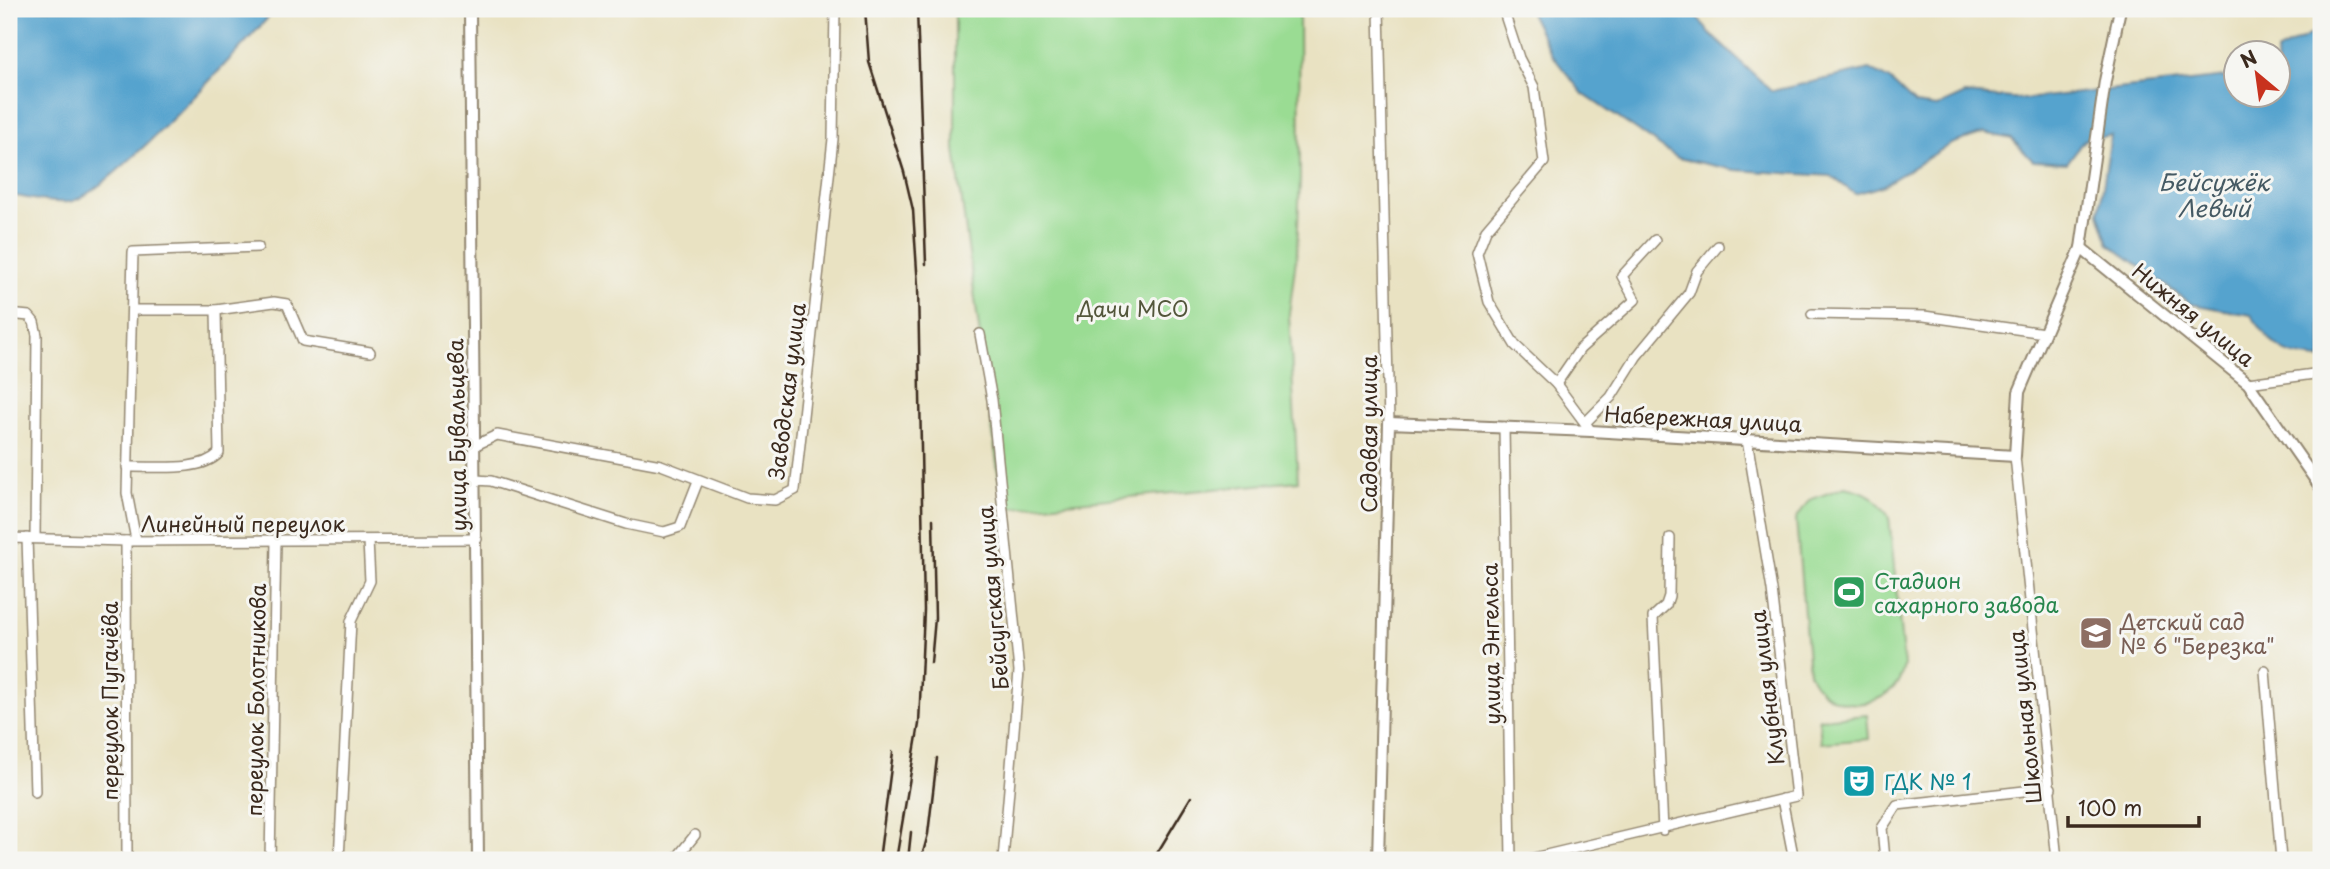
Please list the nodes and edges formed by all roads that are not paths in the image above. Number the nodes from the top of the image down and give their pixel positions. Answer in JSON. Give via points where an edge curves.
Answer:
{"nodes":[{"id":1,"x":470,"y":9,"type":"edge"},
{"id":2,"x":835,"y":9,"type":"edge"},
{"id":3,"x":1379,"y":9,"type":"edge"},
{"id":4,"x":1503,"y":9,"type":"edge"},
{"id":5,"x":2120,"y":9,"type":"edge"},
{"id":6,"x":1655,"y":240,"type":"dead end"},
{"id":7,"x":1718,"y":246,"type":"dead end"},
{"id":8,"x":258,"y":247,"type":"dead end"},
{"id":9,"x":2081,"y":248,"type":"junction"},
{"id":10,"x":133,"y":310,"type":"junction"},
{"id":11,"x":216,"y":310,"type":"junction"},
{"id":12,"x":9,"y":314,"type":"edge"},
{"id":13,"x":1812,"y":314,"type":"dead end"},
{"id":14,"x":2044,"y":333,"type":"junction"},
{"id":15,"x":980,"y":334,"type":"dead end"},
{"id":16,"x":370,"y":352,"type":"dead end"},
{"id":17,"x":2321,"y":373,"type":"edge"},
{"id":18,"x":2248,"y":383,"type":"junction"},
{"id":19,"x":1556,"y":384,"type":"junction"},
{"id":20,"x":1389,"y":423,"type":"junction"},
{"id":21,"x":1589,"y":426,"type":"junction"},
{"id":22,"x":1504,"y":427,"type":"junction"},
{"id":23,"x":1747,"y":440,"type":"junction"},
{"id":24,"x":476,"y":445,"type":"junction"},
{"id":25,"x":2015,"y":456,"type":"junction"},
{"id":26,"x":127,"y":467,"type":"junction"},
{"id":27,"x":476,"y":480,"type":"junction"},
{"id":28,"x":698,"y":481,"type":"junction"},
{"id":29,"x":2321,"y":488,"type":"edge"},
{"id":30,"x":9,"y":538,"type":"edge"},
{"id":31,"x":31,"y":538,"type":"junction"},
{"id":32,"x":1670,"y":538,"type":"dead end"},
{"id":33,"x":477,"y":539,"type":"junction"},
{"id":34,"x":131,"y":541,"type":"junction"},
{"id":35,"x":276,"y":541,"type":"junction"},
{"id":36,"x":368,"y":541,"type":"junction"},
{"id":37,"x":2264,"y":671,"type":"dead end"},
{"id":38,"x":2050,"y":788,"type":"junction"},
{"id":39,"x":35,"y":792,"type":"dead end"},
{"id":40,"x":1782,"y":799,"type":"junction"},
{"id":41,"x":1663,"y":830,"type":"junction"},
{"id":42,"x":695,"y":835,"type":"dead end"},
{"id":43,"x":1562,"y":856,"type":"edge"},
{"id":44,"x":127,"y":860,"type":"edge"},
{"id":45,"x":270,"y":860,"type":"edge"},
{"id":46,"x":339,"y":860,"type":"edge"},
{"id":47,"x":478,"y":860,"type":"edge"},
{"id":48,"x":675,"y":860,"type":"edge"},
{"id":49,"x":1003,"y":860,"type":"edge"},
{"id":50,"x":1378,"y":860,"type":"edge"},
{"id":51,"x":1511,"y":860,"type":"edge"},
{"id":52,"x":1525,"y":860,"type":"edge"},
{"id":53,"x":1794,"y":860,"type":"edge"},
{"id":54,"x":1885,"y":860,"type":"edge"},
{"id":55,"x":2057,"y":860,"type":"edge"},
{"id":56,"x":2281,"y":860,"type":"edge"}],
"edges":[{"from":1,"to":24,"type":"street","name":"улица Бувальцева"},
{"from":2,"to":28,"type":"street","name":"Заводская улица","via":[[833,139],[794,489],[775,500],[747,498]]},
{"from":3,"to":20,"type":"street","name":"Садовая улица"},
{"from":4,"to":19,"type":"street","via":[[1534,87],[1544,162],[1486,230],[1477,253],[1489,302],[1515,345]]},
{"from":5,"to":9,"type":"street","name":"Школьная улица"},
{"from":6,"to":19,"type":"street","via":[[1622,276],[1635,300],[1580,349]]},
{"from":7,"to":21,"type":"street","via":[[1697,271],[1689,293],[1636,357]]},
{"from":8,"to":10,"type":"street","name":"переулок Пугачёва","via":[[133,252]]},
{"from":9,"to":14,"type":"street","name":"Школьная улица"},
{"from":9,"to":18,"type":"street","name":"Нижняя улица"},
{"from":10,"to":11,"type":"street"},
{"from":10,"to":26,"type":"street","name":"переулок Пугачёва"},
{"from":11,"to":16,"type":"street","via":[[287,304],[303,341]]},
{"from":11,"to":26,"type":"street","via":[[219,453],[212,461],[186,465]]},
{"from":12,"to":31,"type":"street","via":[[29,316],[37,335]]},
{"from":13,"to":14,"type":"street","via":[[1924,316]]},
{"from":14,"to":25,"type":"street","name":"Школьная улица","via":[[2020,392]]},
{"from":15,"to":49,"type":"street","name":"Бейсугская улица","via":[[992,400],[1019,671]]},
{"from":17,"to":18,"type":"street"},
{"from":18,"to":29,"type":"street","name":"Нижняя улица"},
{"from":19,"to":21,"type":"street"},
{"from":20,"to":22,"type":"street","name":"Набережная улица"},
{"from":20,"to":50,"type":"street","name":"Садовая улица"},
{"from":21,"to":22,"type":"street","name":"Набережная улица"},
{"from":21,"to":23,"type":"street","name":"Набережная улица"},
{"from":22,"to":51,"type":"street","name":"улица Энгельса"},
{"from":23,"to":25,"type":"street","name":"Набережная улица"},
{"from":23,"to":40,"type":"street","name":"Клубная улица","via":[[1772,590],[1796,796]]},
{"from":24,"to":27,"type":"street","name":"улица Бувальцева"},
{"from":24,"to":28,"type":"street","name":"Заводская улица","via":[[497,435],[661,465]]},
{"from":25,"to":38,"type":"street","name":"Школьная улица"},
{"from":26,"to":34,"type":"street","name":"переулок Пугачёва"},
{"from":27,"to":28,"type":"street","via":[[664,532],[680,527]]},
{"from":27,"to":33,"type":"street","name":"улица Бувальцева"},
{"from":30,"to":31,"type":"street","name":"Линейный переулок"},
{"from":31,"to":34,"type":"street","name":"Линейный переулок"},
{"from":31,"to":39,"type":"street"},
{"from":32,"to":41,"type":"street","via":[[1669,596],[1653,617]]},
{"from":33,"to":36,"type":"street","name":"Линейный переулок"},
{"from":33,"to":47,"type":"street","name":"улица Бувальцева"},
{"from":34,"to":35,"type":"street","name":"Линейный переулок"},
{"from":34,"to":44,"type":"street","name":"переулок Пугачёва"},
{"from":35,"to":36,"type":"street","name":"Линейный переулок"},
{"from":35,"to":45,"type":"street","name":"переулок Болотникова"},
{"from":36,"to":46,"type":"street","via":[[370,581],[351,621]]},
{"from":37,"to":56,"type":"street"},
{"from":38,"to":54,"type":"street","via":[[1896,805],[1882,828]]},
{"from":38,"to":55,"type":"street","name":"Школьная улица"},
{"from":40,"to":41,"type":"street"},
{"from":40,"to":53,"type":"street"},
{"from":41,"to":43,"type":"street"},
{"from":42,"to":48,"type":"street"},
{"from":43,"to":52,"type":"street"}]}
